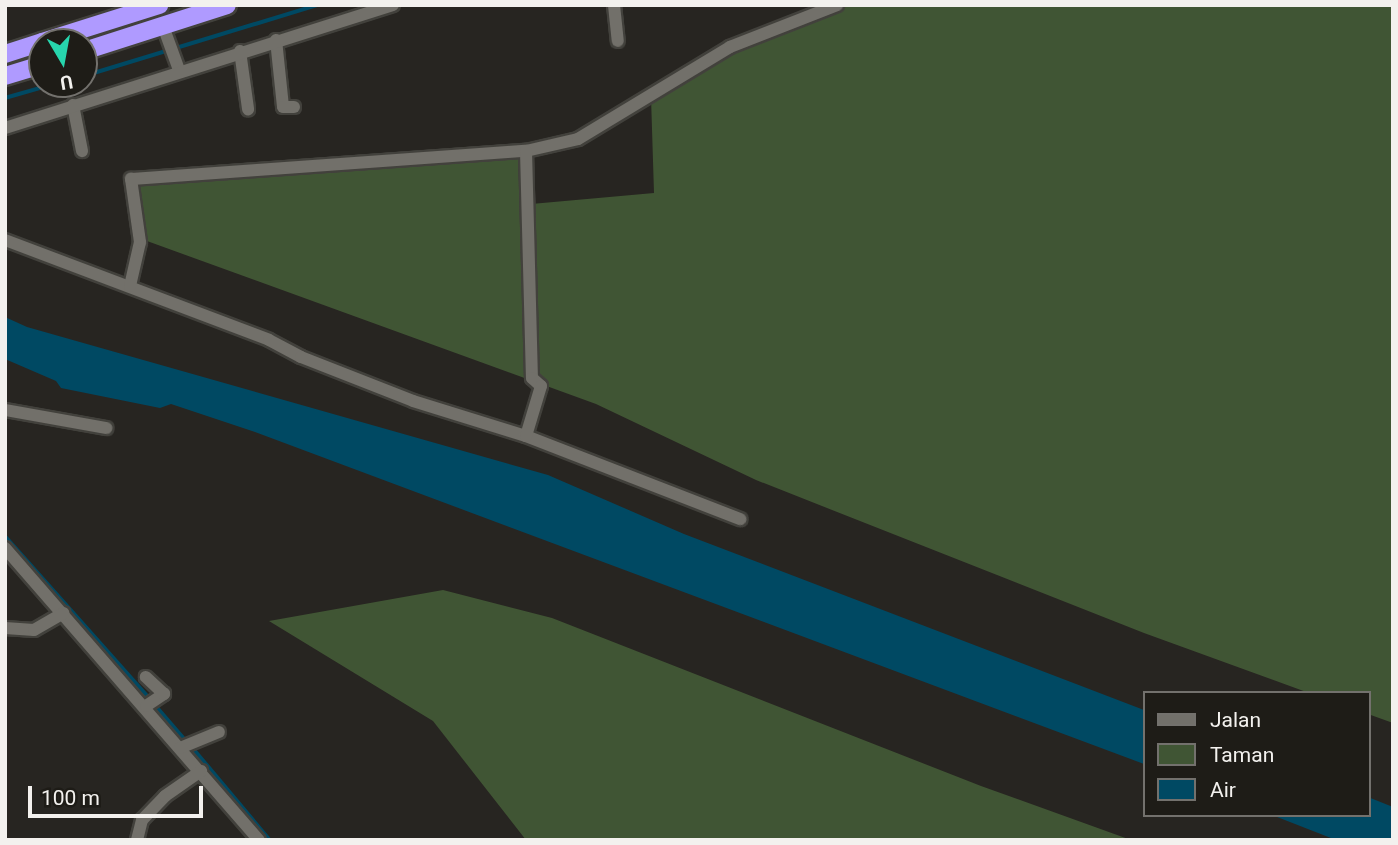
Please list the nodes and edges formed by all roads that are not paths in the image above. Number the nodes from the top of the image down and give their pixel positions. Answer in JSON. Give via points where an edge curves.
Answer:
{"nodes":[{"id":1,"x":159,"y":5,"type":"edge"},
{"id":2,"x":227,"y":5,"type":"edge"},
{"id":3,"x":393,"y":5,"type":"edge"},
{"id":4,"x":614,"y":5,"type":"edge"},
{"id":5,"x":837,"y":5,"type":"edge"},
{"id":6,"x":86,"y":28,"type":"edge"},
{"id":7,"x":164,"y":30,"type":"junction"},
{"id":8,"x":275,"y":40,"type":"junction"},
{"id":9,"x":618,"y":41,"type":"dead end"},
{"id":10,"x":28,"y":47,"type":"edge"},
{"id":11,"x":98,"y":47,"type":"edge"},
{"id":12,"x":240,"y":51,"type":"junction"},
{"id":13,"x":5,"y":54,"type":"edge"},
{"id":14,"x":178,"y":68,"type":"junction"},
{"id":15,"x":28,"y":69,"type":"edge"},
{"id":16,"x":5,"y":76,"type":"edge"},
{"id":17,"x":73,"y":105,"type":"junction"},
{"id":18,"x":294,"y":107,"type":"dead end"},
{"id":19,"x":248,"y":109,"type":"dead end"},
{"id":20,"x":5,"y":128,"type":"edge"},
{"id":21,"x":526,"y":150,"type":"junction"},
{"id":22,"x":82,"y":151,"type":"dead end"},
{"id":23,"x":5,"y":240,"type":"edge"},
{"id":24,"x":130,"y":286,"type":"junction"},
{"id":25,"x":5,"y":410,"type":"edge"},
{"id":26,"x":106,"y":428,"type":"dead end"},
{"id":27,"x":526,"y":436,"type":"junction"},
{"id":28,"x":740,"y":519,"type":"dead end"},
{"id":29,"x":5,"y":548,"type":"edge"},
{"id":30,"x":63,"y":612,"type":"junction"},
{"id":31,"x":5,"y":628,"type":"edge"},
{"id":32,"x":146,"y":677,"type":"dead end"},
{"id":33,"x":151,"y":703,"type":"junction"},
{"id":34,"x":219,"y":732,"type":"dead end"},
{"id":35,"x":182,"y":747,"type":"junction"},
{"id":36,"x":201,"y":771,"type":"junction"},
{"id":37,"x":137,"y":840,"type":"edge"},
{"id":38,"x":259,"y":840,"type":"edge"}],
"edges":[{"from":1,"to":6,"type":"highway"},
{"from":2,"to":7,"type":"highway"},
{"from":3,"to":8,"type":"street"},
{"from":4,"to":9,"type":"street"},
{"from":5,"to":21,"type":"street","via":[[730,47],[578,139]]},
{"from":7,"to":11,"type":"highway"},
{"from":7,"to":14,"type":"street"},
{"from":8,"to":12,"type":"street"},
{"from":8,"to":18,"type":"street","via":[[283,107]]},
{"from":10,"to":13,"type":"highway"},
{"from":12,"to":14,"type":"street"},
{"from":12,"to":19,"type":"street"},
{"from":14,"to":17,"type":"street"},
{"from":15,"to":16,"type":"highway"},
{"from":17,"to":20,"type":"street"},
{"from":17,"to":22,"type":"street"},
{"from":21,"to":24,"type":"street","via":[[131,179],[140,242]]},
{"from":21,"to":27,"type":"street","via":[[532,378],[541,386]]},
{"from":23,"to":24,"type":"street"},
{"from":24,"to":27,"type":"street","via":[[374,386]]},
{"from":25,"to":26,"type":"street"},
{"from":27,"to":28,"type":"street"},
{"from":29,"to":30,"type":"street"},
{"from":30,"to":31,"type":"street","via":[[34,630]]},
{"from":30,"to":33,"type":"street"},
{"from":32,"to":33,"type":"street","via":[[164,694]]},
{"from":33,"to":35,"type":"street"},
{"from":34,"to":35,"type":"street"},
{"from":35,"to":36,"type":"street"},
{"from":36,"to":37,"type":"street","via":[[165,796],[142,820]]},
{"from":36,"to":38,"type":"street"}]}
